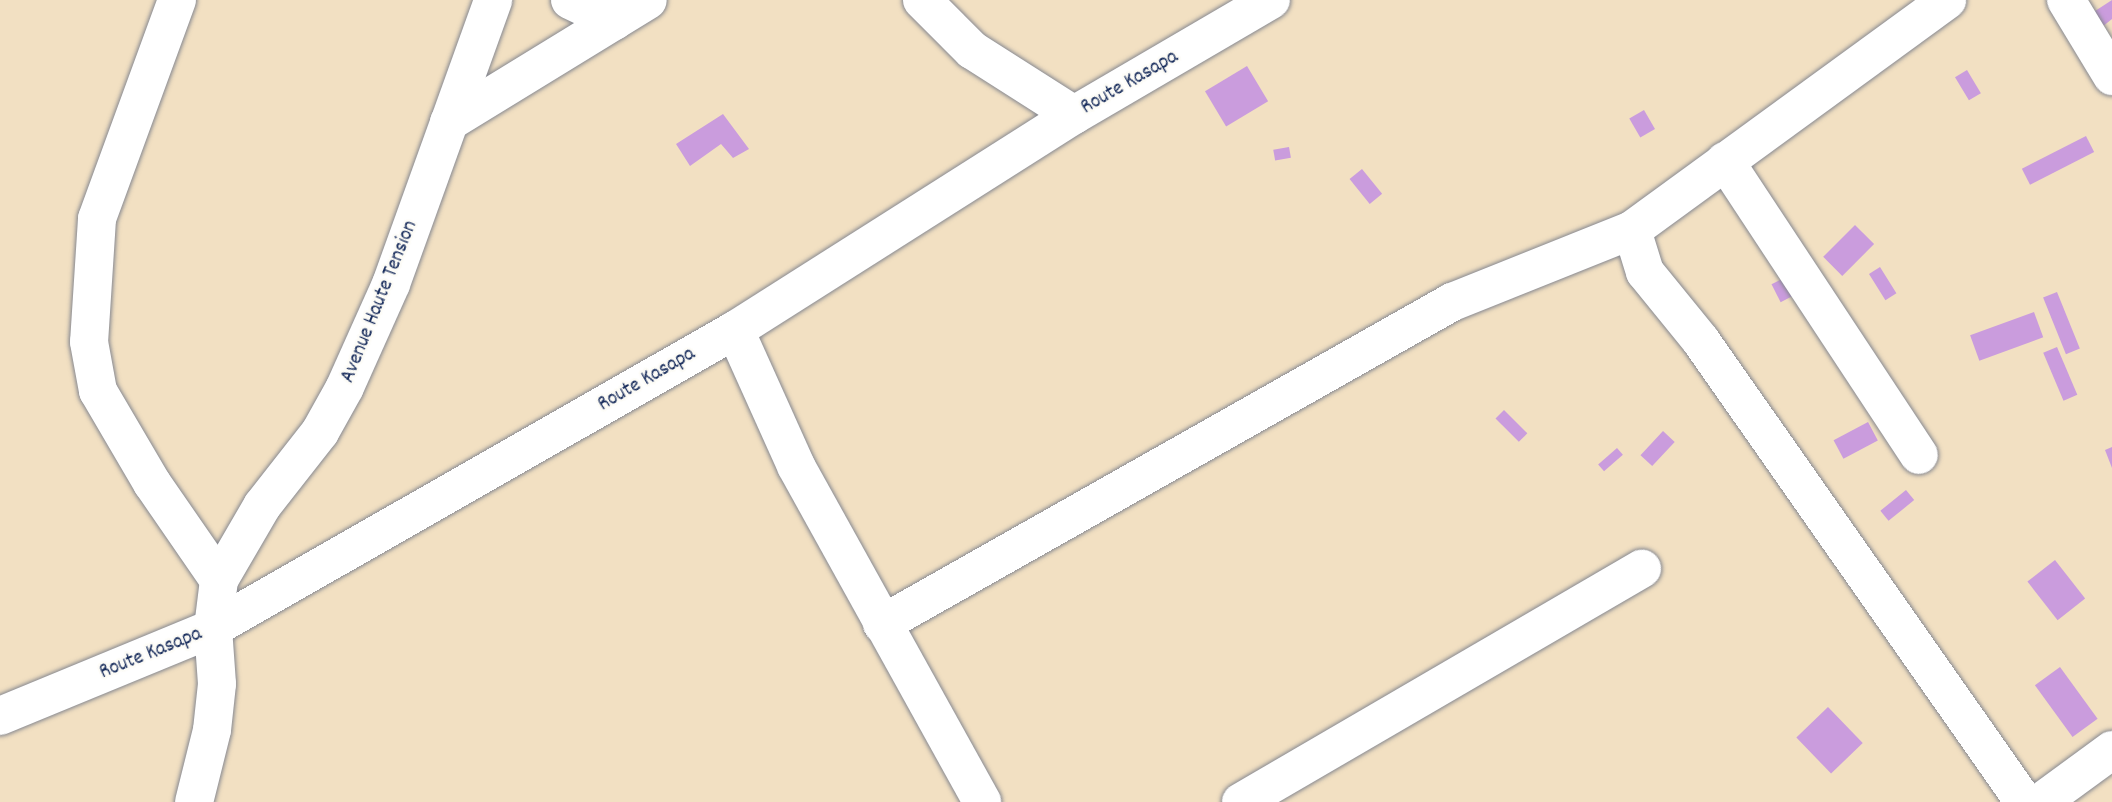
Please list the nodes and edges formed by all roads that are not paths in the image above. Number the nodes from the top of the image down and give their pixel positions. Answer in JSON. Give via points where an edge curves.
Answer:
{"nodes":[{"id":1,"x":177,"y":0,"type":"edge"},
{"id":2,"x":493,"y":0,"type":"edge"},
{"id":3,"x":570,"y":0,"type":"edge"},
{"id":4,"x":648,"y":0,"type":"edge"},
{"id":5,"x":922,"y":0,"type":"edge"},
{"id":6,"x":1271,"y":0,"type":"edge"},
{"id":7,"x":1947,"y":0,"type":"edge"},
{"id":8,"x":2066,"y":0,"type":"edge"},
{"id":9,"x":614,"y":21,"type":"junction"},
{"id":10,"x":2112,"y":76,"type":"edge"},
{"id":11,"x":1074,"y":115,"type":"junction"},
{"id":12,"x":449,"y":122,"type":"junction"},
{"id":13,"x":1725,"y":161,"type":"junction"},
{"id":14,"x":1632,"y":230,"type":"junction"},
{"id":15,"x":735,"y":330,"type":"junction"},
{"id":16,"x":1919,"y":455,"type":"dead end"},
{"id":17,"x":1642,"y":569,"type":"dead end"},
{"id":18,"x":219,"y":580,"type":"junction"},
{"id":19,"x":882,"y":624,"type":"junction"},
{"id":20,"x":213,"y":628,"type":"junction"},
{"id":21,"x":0,"y":716,"type":"edge"},
{"id":22,"x":2112,"y":750,"type":"edge"},
{"id":23,"x":194,"y":802,"type":"edge"},
{"id":24,"x":982,"y":802,"type":"edge"},
{"id":25,"x":1241,"y":802,"type":"edge"},
{"id":26,"x":2024,"y":802,"type":"edge"},
{"id":27,"x":2041,"y":802,"type":"edge"}],
"edges":[{"from":1,"to":18,"type":"street","via":[[97,219],[89,342],[98,391],[152,482]]},
{"from":2,"to":12,"type":"street","name":"Avenue Haute Tension"},
{"from":3,"to":9,"type":"street"},
{"from":4,"to":9,"type":"street"},
{"from":5,"to":11,"type":"street","via":[[972,50]]},
{"from":6,"to":11,"type":"street","name":"Route Kasapa"},
{"from":7,"to":13,"type":"street"},
{"from":8,"to":10,"type":"street"},
{"from":9,"to":12,"type":"street"},
{"from":11,"to":15,"type":"street","name":"Route Kasapa"},
{"from":12,"to":18,"type":"street","name":"Avenue Haute Tension","via":[[391,284],[345,387],[320,432],[262,506]]},
{"from":13,"to":14,"type":"street"},
{"from":13,"to":16,"type":"street"},
{"from":14,"to":19,"type":"street","via":[[1452,302]]},
{"from":14,"to":26,"type":"street","via":[[1645,272],[1701,341]]},
{"from":15,"to":19,"type":"street","via":[[796,466]]},
{"from":15,"to":20,"type":"street","name":"Route Kasapa"},
{"from":17,"to":25,"type":"street"},
{"from":18,"to":20,"type":"street"},
{"from":19,"to":24,"type":"street"},
{"from":20,"to":21,"type":"street","name":"Route Kasapa"},
{"from":20,"to":23,"type":"street","via":[[216,684],[212,730]]},
{"from":22,"to":27,"type":"street"}]}
